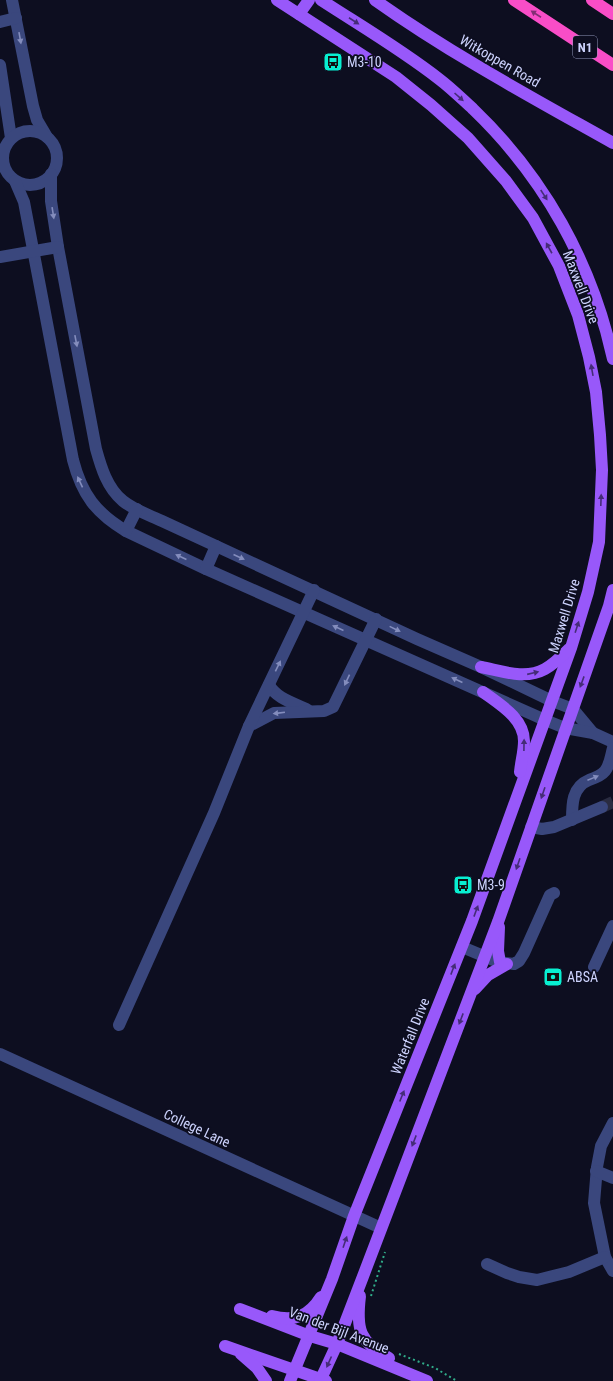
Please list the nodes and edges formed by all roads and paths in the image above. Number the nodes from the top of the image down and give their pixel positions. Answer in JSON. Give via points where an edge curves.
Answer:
{"nodes":[{"id":1,"x":12,"y":0,"type":"edge"},
{"id":2,"x":277,"y":0,"type":"edge"},
{"id":3,"x":309,"y":0,"type":"edge"},
{"id":4,"x":321,"y":0,"type":"edge"},
{"id":5,"x":375,"y":0,"type":"edge"},
{"id":6,"x":514,"y":0,"type":"edge"},
{"id":7,"x":592,"y":0,"type":"edge"},
{"id":8,"x":299,"y":14,"type":"junction"},
{"id":9,"x":613,"y":14,"type":"edge"},
{"id":10,"x":16,"y":18,"type":"junction"},
{"id":11,"x":0,"y":22,"type":"edge"},
{"id":12,"x":0,"y":65,"type":"edge"},
{"id":13,"x":613,"y":65,"type":"edge"},
{"id":14,"x":8,"y":113,"type":"junction"},
{"id":15,"x":0,"y":124,"type":"edge"},
{"id":16,"x":48,"y":138,"type":"junction"},
{"id":17,"x":6,"y":140,"type":"edge"},
{"id":18,"x":613,"y":143,"type":"edge"},
{"id":19,"x":2,"y":162,"type":"edge"},
{"id":20,"x":51,"y":174,"type":"junction"},
{"id":21,"x":15,"y":180,"type":"junction"},
{"id":22,"x":58,"y":247,"type":"junction"},
{"id":23,"x":33,"y":252,"type":"junction"},
{"id":24,"x":0,"y":257,"type":"edge"},
{"id":25,"x":613,"y":359,"type":"edge"},
{"id":26,"x":137,"y":509,"type":"junction"},
{"id":27,"x":126,"y":531,"type":"junction"},
{"id":28,"x":216,"y":546,"type":"junction"},
{"id":29,"x":206,"y":569,"type":"junction"},
{"id":30,"x":314,"y":590,"type":"junction"},
{"id":31,"x":613,"y":590,"type":"edge"},
{"id":32,"x":304,"y":612,"type":"junction"},
{"id":33,"x":376,"y":619,"type":"junction"},
{"id":34,"x":417,"y":639,"type":"junction"},
{"id":35,"x":366,"y":640,"type":"junction"},
{"id":36,"x":570,"y":648,"type":"junction"},
{"id":37,"x":409,"y":658,"type":"junction"},
{"id":38,"x":481,"y":667,"type":"junction"},
{"id":39,"x":269,"y":685,"type":"junction"},
{"id":40,"x":483,"y":692,"type":"junction"},
{"id":41,"x":552,"y":701,"type":"junction"},
{"id":42,"x":572,"y":709,"type":"junction"},
{"id":43,"x":311,"y":711,"type":"junction"},
{"id":44,"x":545,"y":720,"type":"junction"},
{"id":45,"x":249,"y":726,"type":"junction"},
{"id":46,"x":565,"y":728,"type":"junction"},
{"id":47,"x":592,"y":733,"type":"junction"},
{"id":48,"x":613,"y":742,"type":"edge"},
{"id":49,"x":613,"y":748,"type":"edge"},
{"id":50,"x":611,"y":765,"type":"edge"},
{"id":51,"x":517,"y":797,"type":"junction"},
{"id":52,"x":602,"y":807,"type":"tunnel mouth"},
{"id":53,"x":572,"y":820,"type":"junction"},
{"id":54,"x":531,"y":827,"type":"junction"},
{"id":55,"x":554,"y":893,"type":"dead end"},
{"id":56,"x":498,"y":922,"type":"junction"},
{"id":57,"x":613,"y":926,"type":"edge"},
{"id":58,"x":462,"y":947,"type":"junction"},
{"id":59,"x":484,"y":956,"type":"junction"},
{"id":60,"x":503,"y":963,"type":"junction"},
{"id":61,"x":594,"y":967,"type":"dead end"},
{"id":62,"x":471,"y":993,"type":"junction"},
{"id":63,"x":119,"y":1025,"type":"dead end"},
{"id":64,"x":0,"y":1054,"type":"edge"},
{"id":65,"x":613,"y":1123,"type":"edge"},
{"id":66,"x":596,"y":1171,"type":"junction"},
{"id":67,"x":613,"y":1178,"type":"edge"},
{"id":68,"x":354,"y":1216,"type":"junction"},
{"id":69,"x":381,"y":1228,"type":"junction"},
{"id":70,"x":387,"y":1247,"type":"dead end"},
{"id":71,"x":605,"y":1257,"type":"junction"},
{"id":72,"x":487,"y":1264,"type":"dead end"},
{"id":73,"x":613,"y":1271,"type":"edge"},
{"id":74,"x":332,"y":1279,"type":"junction"},
{"id":75,"x":362,"y":1279,"type":"junction"},
{"id":76,"x":370,"y":1300,"type":"dead end"},
{"id":77,"x":310,"y":1336,"type":"junction"},
{"id":78,"x":337,"y":1344,"type":"junction"},
{"id":79,"x":395,"y":1353,"type":"dead end"},
{"id":80,"x":293,"y":1376,"type":"edge"},
{"id":81,"x":322,"y":1380,"type":"edge"},
{"id":82,"x":266,"y":1381,"type":"edge"},
{"id":83,"x":427,"y":1381,"type":"edge"},
{"id":84,"x":431,"y":1381,"type":"edge"},
{"id":85,"x":457,"y":1381,"type":"edge"}],
"edges":[{"from":1,"to":10,"type":"street"},
{"from":2,"to":8,"type":"main road","name":"Maxwell Drive"},
{"from":3,"to":8,"type":"main road"},
{"from":4,"to":25,"type":"main road","name":"Maxwell Drive","one_way":true,"via":[[441,80],[494,130],[518,157],[545,195],[571,239],[603,317]]},
{"from":5,"to":18,"type":"main road","name":"Witkoppen Road","via":[[471,62]]},
{"from":13,"to":6,"type":"highway","number":"N1","one_way":true},
{"from":7,"to":9,"type":"highway"},
{"from":36,"to":8,"type":"main road","name":"Maxwell Drive","one_way":true,"via":[[588,592],[598,542],[602,470],[596,399],[589,357],[578,315],[559,266],[533,218],[506,181],[468,138],[396,77]]},
{"from":10,"to":11,"type":"street"},
{"from":10,"to":16,"type":"street","one_way":true,"via":[[33,106],[37,120]]},
{"from":12,"to":14,"type":"street"},
{"from":14,"to":15,"type":"street"},
{"from":14,"to":17,"type":"street"},
{"from":16,"to":17,"type":"street","via":[[33,131]]},
{"from":16,"to":20,"type":"street","via":[[53,144],[57,159]]},
{"from":17,"to":19,"type":"street"},
{"from":19,"to":21,"type":"street","via":[[5,170]]},
{"from":20,"to":21,"type":"street","via":[[46,180],[30,185]]},
{"from":20,"to":22,"type":"street","one_way":true,"via":[[51,202]]},
{"from":21,"to":23,"type":"street","via":[[24,202]]},
{"from":22,"to":23,"type":"street"},
{"from":22,"to":26,"type":"street","one_way":true,"via":[[100,466],[111,487],[123,500]]},
{"from":23,"to":24,"type":"street"},
{"from":27,"to":23,"type":"street","one_way":true,"via":[[112,523],[93,505],[77,478]]},
{"from":26,"to":27,"type":"street"},
{"from":26,"to":28,"type":"street"},
{"from":29,"to":27,"type":"street","one_way":true},
{"from":28,"to":29,"type":"street"},
{"from":28,"to":30,"type":"street","one_way":true},
{"from":29,"to":32,"type":"street"},
{"from":30,"to":32,"type":"street"},
{"from":30,"to":33,"type":"street"},
{"from":31,"to":42,"type":"main road","one_way":true},
{"from":35,"to":32,"type":"street","one_way":true},
{"from":39,"to":32,"type":"street","one_way":true},
{"from":33,"to":34,"type":"street","one_way":true},
{"from":33,"to":35,"type":"street"},
{"from":34,"to":37,"type":"street"},
{"from":34,"to":38,"type":"street"},
{"from":35,"to":37,"type":"street"},
{"from":35,"to":43,"type":"street","one_way":true,"via":[[333,707],[324,711]]},
{"from":38,"to":36,"type":"main road","one_way":true,"via":[[525,675],[545,669]]},
{"from":36,"to":41,"type":"main road","name":"Maxwell Drive"},
{"from":40,"to":37,"type":"street","one_way":true},
{"from":38,"to":41,"type":"street"},
{"from":39,"to":43,"type":"street","via":[[278,696]]},
{"from":39,"to":45,"type":"street"},
{"from":40,"to":44,"type":"street"},
{"from":51,"to":40,"type":"main road","one_way":true,"via":[[524,752],[523,734],[513,716]]},
{"from":41,"to":42,"type":"street"},
{"from":41,"to":44,"type":"main road","name":"Waterfall Drive"},
{"from":42,"to":46,"type":"main road"},
{"from":42,"to":47,"type":"street"},
{"from":43,"to":45,"type":"street","one_way":true,"via":[[274,713]]},
{"from":44,"to":46,"type":"street"},
{"from":44,"to":51,"type":"main road","name":"Waterfall Drive"},
{"from":45,"to":63,"type":"street","via":[[214,813]]},
{"from":46,"to":47,"type":"street"},
{"from":46,"to":54,"type":"main road","one_way":true},
{"from":47,"to":48,"type":"street"},
{"from":49,"to":50,"type":"street"},
{"from":53,"to":50,"type":"street","one_way":true,"via":[[572,805],[577,789],[601,775]]},
{"from":58,"to":51,"type":"main road","name":"Waterfall Drive","one_way":true},
{"from":52,"to":53,"type":"street"},
{"from":53,"to":54,"type":"street","via":[[554,827]]},
{"from":54,"to":56,"type":"main road","one_way":true},
{"from":55,"to":60,"type":"street","via":[[550,895],[521,957],[514,964]]},
{"from":56,"to":59,"type":"main road"},
{"from":56,"to":60,"type":"main road","via":[[498,951]]},
{"from":57,"to":61,"type":"street"},
{"from":58,"to":59,"type":"street"},
{"from":68,"to":58,"type":"main road","name":"Waterfall Drive","one_way":true},
{"from":59,"to":60,"type":"street"},
{"from":59,"to":62,"type":"main road"},
{"from":60,"to":62,"type":"main road"},
{"from":62,"to":69,"type":"main road","one_way":true},
{"from":64,"to":68,"type":"street","name":"College Lane"},
{"from":65,"to":66,"type":"street","via":[[601,1146]]},
{"from":66,"to":67,"type":"street"},
{"from":66,"to":71,"type":"street","via":[[594,1202]]},
{"from":68,"to":69,"type":"street","name":"College Lane"},
{"from":74,"to":68,"type":"main road","name":"Waterfall Drive","one_way":true},
{"from":69,"to":75,"type":"main road"},
{"from":70,"to":76,"type":"path"},
{"from":71,"to":72,"type":"street","via":[[569,1272],[537,1280],[519,1277]]},
{"from":71,"to":73,"type":"street"},
{"from":74,"to":77,"type":"main road","name":"Waterfall Drive"},
{"from":74,"to":77,"type":"main road","name":"Van der Bijl Avenue","via":[[312,1309],[294,1318],[283,1319],[240,1308]]},
{"from":75,"to":78,"type":"main road"},
{"from":75,"to":84,"type":"main road","via":[[358,1313],[364,1339],[382,1355]]},
{"from":77,"to":78,"type":"main road","name":"Van der Bijl Avenue"},
{"from":77,"to":80,"type":"main road","name":"Waterfall Drive"},
{"from":78,"to":81,"type":"main road","one_way":true},
{"from":78,"to":83,"type":"main road","name":"Van der Bijl Avenue"},
{"from":79,"to":85,"type":"path","via":[[435,1368]]},
{"from":80,"to":81,"type":"main road"},
{"from":80,"to":82,"type":"main road","via":[[225,1346],[245,1356]]}]}
